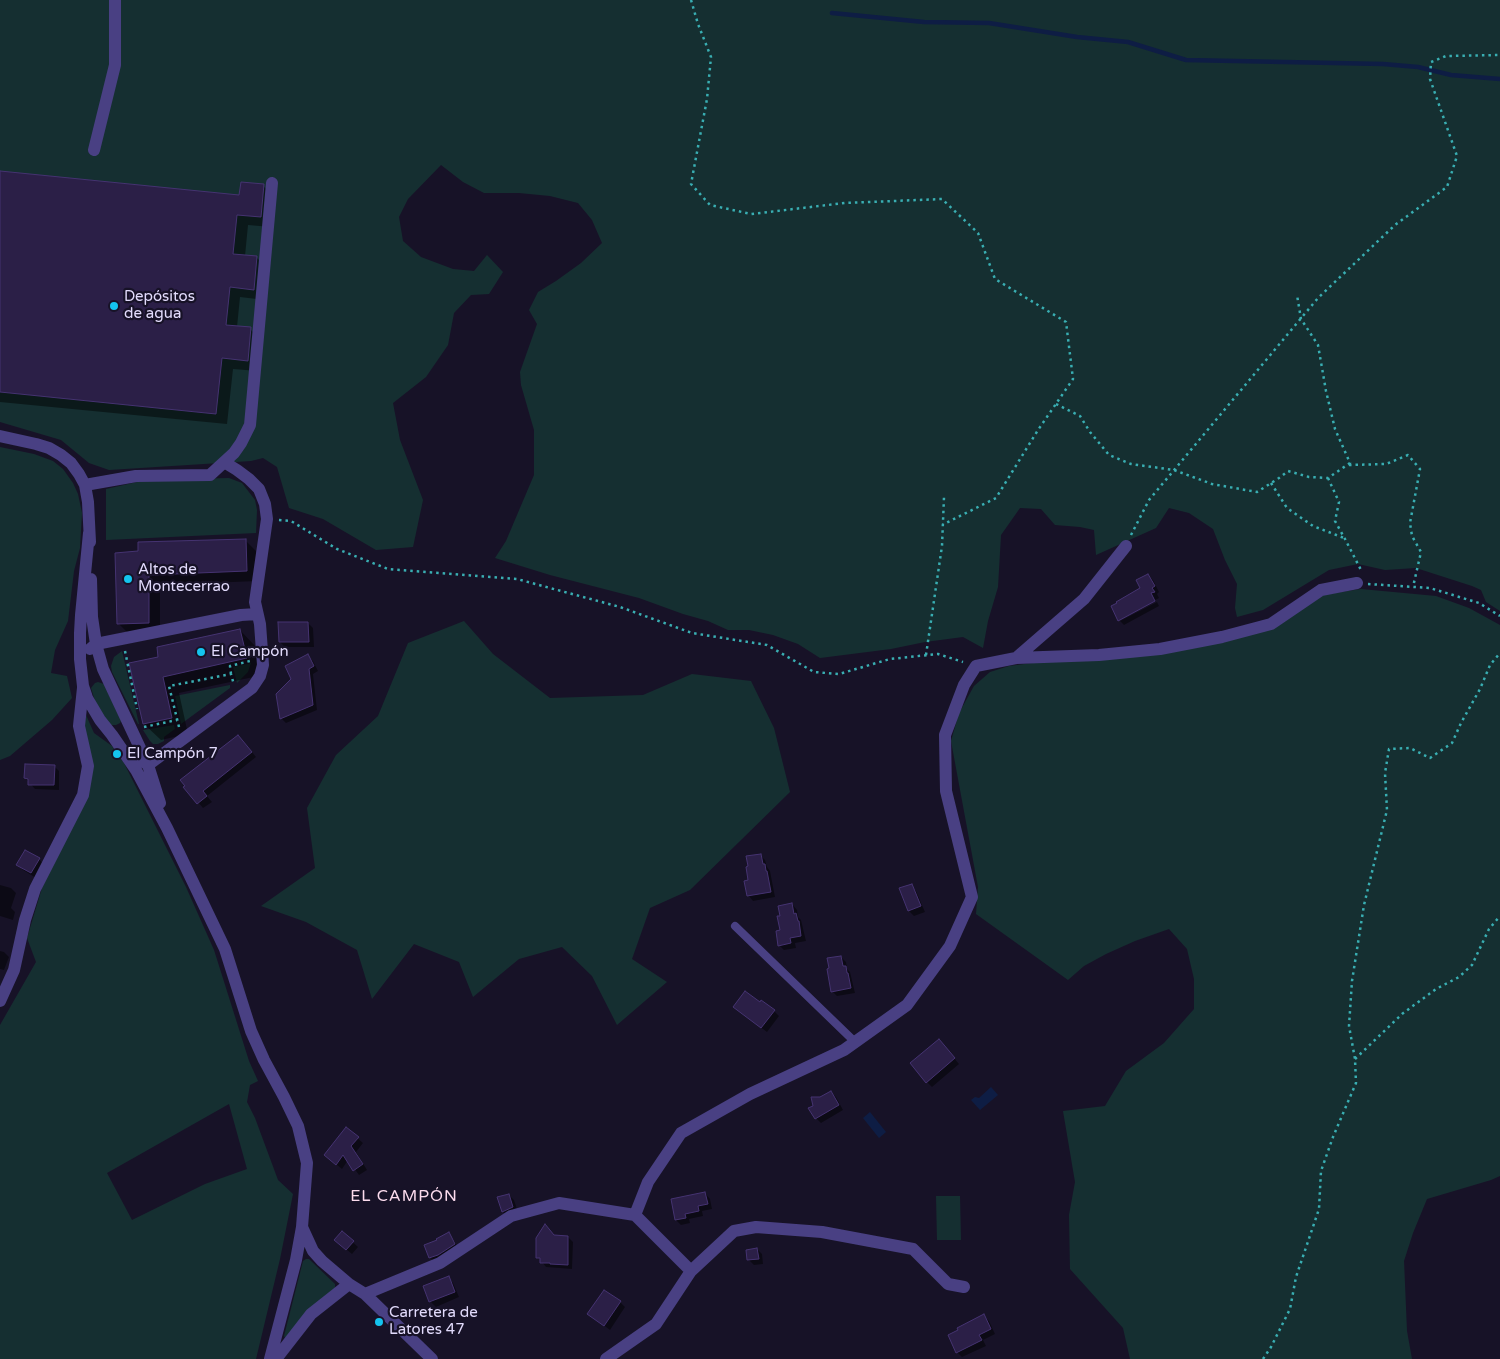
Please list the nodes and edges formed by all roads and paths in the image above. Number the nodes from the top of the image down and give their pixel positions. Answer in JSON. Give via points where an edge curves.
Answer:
{"nodes":[{"id":1,"x":114,"y":0,"type":"edge"},
{"id":2,"x":691,"y":0,"type":"edge"},
{"id":3,"x":1500,"y":55,"type":"edge"},
{"id":4,"x":94,"y":150,"type":"dead end"},
{"id":5,"x":272,"y":183,"type":"dead end"},
{"id":6,"x":1297,"y":295,"type":"dead end"},
{"id":7,"x":1301,"y":319,"type":"junction"},
{"id":8,"x":1056,"y":404,"type":"junction"},
{"id":9,"x":0,"y":436,"type":"edge"},
{"id":10,"x":224,"y":462,"type":"junction"},
{"id":11,"x":1348,"y":465,"type":"junction"},
{"id":12,"x":1174,"y":470,"type":"junction"},
{"id":13,"x":1328,"y":478,"type":"junction"},
{"id":14,"x":1271,"y":483,"type":"junction"},
{"id":15,"x":85,"y":486,"type":"junction"},
{"id":16,"x":944,"y":497,"type":"dead end"},
{"id":17,"x":267,"y":519,"type":"junction"},
{"id":18,"x":942,"y":525,"type":"junction"},
{"id":19,"x":89,"y":533,"type":"junction"},
{"id":20,"x":1345,"y":539,"type":"junction"},
{"id":21,"x":1126,"y":546,"type":"joint"},
{"id":22,"x":1360,"y":580,"type":"junction"},
{"id":23,"x":1414,"y":587,"type":"junction"},
{"id":24,"x":257,"y":614,"type":"junction"},
{"id":25,"x":1500,"y":616,"type":"edge"},
{"id":26,"x":96,"y":644,"type":"junction"},
{"id":27,"x":1500,"y":652,"type":"edge"},
{"id":28,"x":125,"y":654,"type":"dead end"},
{"id":29,"x":926,"y":655,"type":"junction"},
{"id":30,"x":263,"y":658,"type":"junction"},
{"id":31,"x":1016,"y":658,"type":"junction"},
{"id":32,"x":80,"y":659,"type":"junction"},
{"id":33,"x":976,"y":666,"type":"junction"},
{"id":34,"x":231,"y":674,"type":"junction"},
{"id":35,"x":83,"y":686,"type":"junction"},
{"id":36,"x":238,"y":698,"type":"junction"},
{"id":37,"x":137,"y":710,"type":"dead end"},
{"id":38,"x":141,"y":728,"type":"dead end"},
{"id":39,"x":112,"y":735,"type":"junction"},
{"id":40,"x":148,"y":765,"type":"junction"},
{"id":41,"x":167,"y":828,"type":"junction"},
{"id":42,"x":1500,"y":916,"type":"edge"},
{"id":43,"x":735,"y":926,"type":"dead end"},
{"id":44,"x":5,"y":980,"type":"edge"},
{"id":45,"x":0,"y":1001,"type":"edge"},
{"id":46,"x":856,"y":1042,"type":"junction"},
{"id":47,"x":1355,"y":1059,"type":"junction"},
{"id":48,"x":635,"y":1215,"type":"junction"},
{"id":49,"x":302,"y":1227,"type":"junction"},
{"id":50,"x":691,"y":1271,"type":"junction"},
{"id":51,"x":349,"y":1284,"type":"junction"},
{"id":52,"x":964,"y":1287,"type":"dead end"},
{"id":53,"x":365,"y":1294,"type":"junction"},
{"id":54,"x":270,"y":1359,"type":"edge"},
{"id":55,"x":276,"y":1359,"type":"edge"},
{"id":56,"x":432,"y":1359,"type":"edge"},
{"id":57,"x":606,"y":1359,"type":"edge"},
{"id":58,"x":1263,"y":1359,"type":"edge"}],
"edges":[{"from":1,"to":4,"type":"street","via":[[115,65]]},
{"from":2,"to":8,"type":"path","via":[[711,57],[707,100],[691,184],[710,205],[750,214],[845,203],[942,200],[978,233],[995,279],[1066,322],[1073,378]]},
{"from":3,"to":7,"type":"path","via":[[1446,56],[1432,62],[1430,79],[1457,156],[1447,186],[1395,225],[1318,298]]},
{"from":5,"to":10,"type":"street","via":[[250,425],[234,453]]},
{"from":6,"to":7,"type":"path"},
{"from":7,"to":11,"type":"path","via":[[1318,345],[1335,429],[1350,463]]},
{"from":7,"to":12,"type":"path"},
{"from":8,"to":12,"type":"path","via":[[1080,416],[1109,454],[1131,464]]},
{"from":8,"to":18,"type":"path","via":[[996,498]]},
{"from":9,"to":15,"type":"street","via":[[49,448],[61,455],[71,463]]},
{"from":10,"to":15,"type":"street","via":[[210,475],[136,476]]},
{"from":10,"to":17,"type":"street","via":[[259,490],[266,504]]},
{"from":11,"to":13,"type":"path"},
{"from":11,"to":23,"type":"path","via":[[1386,464],[1408,455],[1420,469],[1410,523],[1412,536],[1421,552]]},
{"from":12,"to":14,"type":"path","via":[[1212,484],[1257,492]]},
{"from":12,"to":21,"type":"path","via":[[1149,500]]},
{"from":13,"to":14,"type":"path","via":[[1309,477],[1288,470]]},
{"from":13,"to":20,"type":"path","via":[[1339,502],[1335,521]]},
{"from":14,"to":20,"type":"path","via":[[1287,508],[1313,526]]},
{"from":15,"to":19,"type":"street"},
{"from":16,"to":18,"type":"path"},
{"from":17,"to":24,"type":"street","via":[[255,602]]},
{"from":17,"to":29,"type":"path","via":[[291,521],[337,549],[388,569],[517,579],[620,607],[692,634],[767,645],[814,672],[838,674],[890,659]]},
{"from":18,"to":29,"type":"path","via":[[942,546]]},
{"from":19,"to":26,"type":"street"},
{"from":19,"to":32,"type":"street","via":[[80,616]]},
{"from":20,"to":22,"type":"path"},
{"from":21,"to":31,"type":"street","via":[[1084,599]]},
{"from":22,"to":23,"type":"path"},
{"from":22,"to":31,"type":"street","via":[[1321,590],[1270,624],[1222,637],[1099,656]]},
{"from":23,"to":25,"type":"path","via":[[1430,588],[1479,603]]},
{"from":24,"to":26,"type":"street"},
{"from":24,"to":30,"type":"street"},
{"from":26,"to":32,"type":"street"},
{"from":26,"to":40,"type":"street","via":[[103,669]]},
{"from":27,"to":47,"type":"path","via":[[1490,664],[1452,743],[1430,758],[1410,748],[1389,749],[1387,810],[1364,905],[1352,981],[1348,1026]]},
{"from":28,"to":37,"type":"path"},
{"from":29,"to":33,"type":"path","via":[[938,654]]},
{"from":30,"to":34,"type":"path","via":[[230,666]]},
{"from":30,"to":36,"type":"street","via":[[260,676],[252,688]]},
{"from":31,"to":33,"type":"street"},
{"from":32,"to":35,"type":"street"},
{"from":33,"to":46,"type":"street","via":[[964,685],[945,735],[946,791],[972,897],[950,946],[906,1005]]},
{"from":34,"to":36,"type":"path"},
{"from":34,"to":38,"type":"path","via":[[169,686],[177,720]]},
{"from":35,"to":39,"type":"street","via":[[93,711]]},
{"from":35,"to":44,"type":"street","via":[[79,726],[88,766],[83,795],[35,889],[14,970]]},
{"from":36,"to":40,"type":"street"},
{"from":39,"to":40,"type":"street","via":[[122,738],[130,750]]},
{"from":39,"to":41,"type":"street","via":[[136,770]]},
{"from":40,"to":41,"type":"street"},
{"from":41,"to":49,"type":"street","via":[[225,949],[248,1021],[298,1126],[307,1163]]},
{"from":42,"to":47,"type":"path","via":[[1489,929],[1472,965],[1402,1014]]},
{"from":43,"to":46,"type":"lane"},
{"from":44,"to":45,"type":"street"},
{"from":46,"to":48,"type":"street","via":[[750,1094],[681,1133],[648,1182]]},
{"from":47,"to":58,"type":"path","via":[[1356,1083],[1321,1170],[1319,1209],[1296,1277],[1290,1308]]},
{"from":48,"to":50,"type":"street"},
{"from":48,"to":53,"type":"street","via":[[560,1203],[511,1216],[440,1263]]},
{"from":49,"to":51,"type":"street","via":[[313,1251]]},
{"from":49,"to":54,"type":"street"},
{"from":50,"to":52,"type":"street","via":[[734,1231],[756,1227],[822,1232],[913,1249],[948,1284]]},
{"from":50,"to":57,"type":"street","via":[[656,1324]]},
{"from":51,"to":53,"type":"street"},
{"from":51,"to":55,"type":"street","via":[[311,1314]]},
{"from":53,"to":56,"type":"street"}]}
